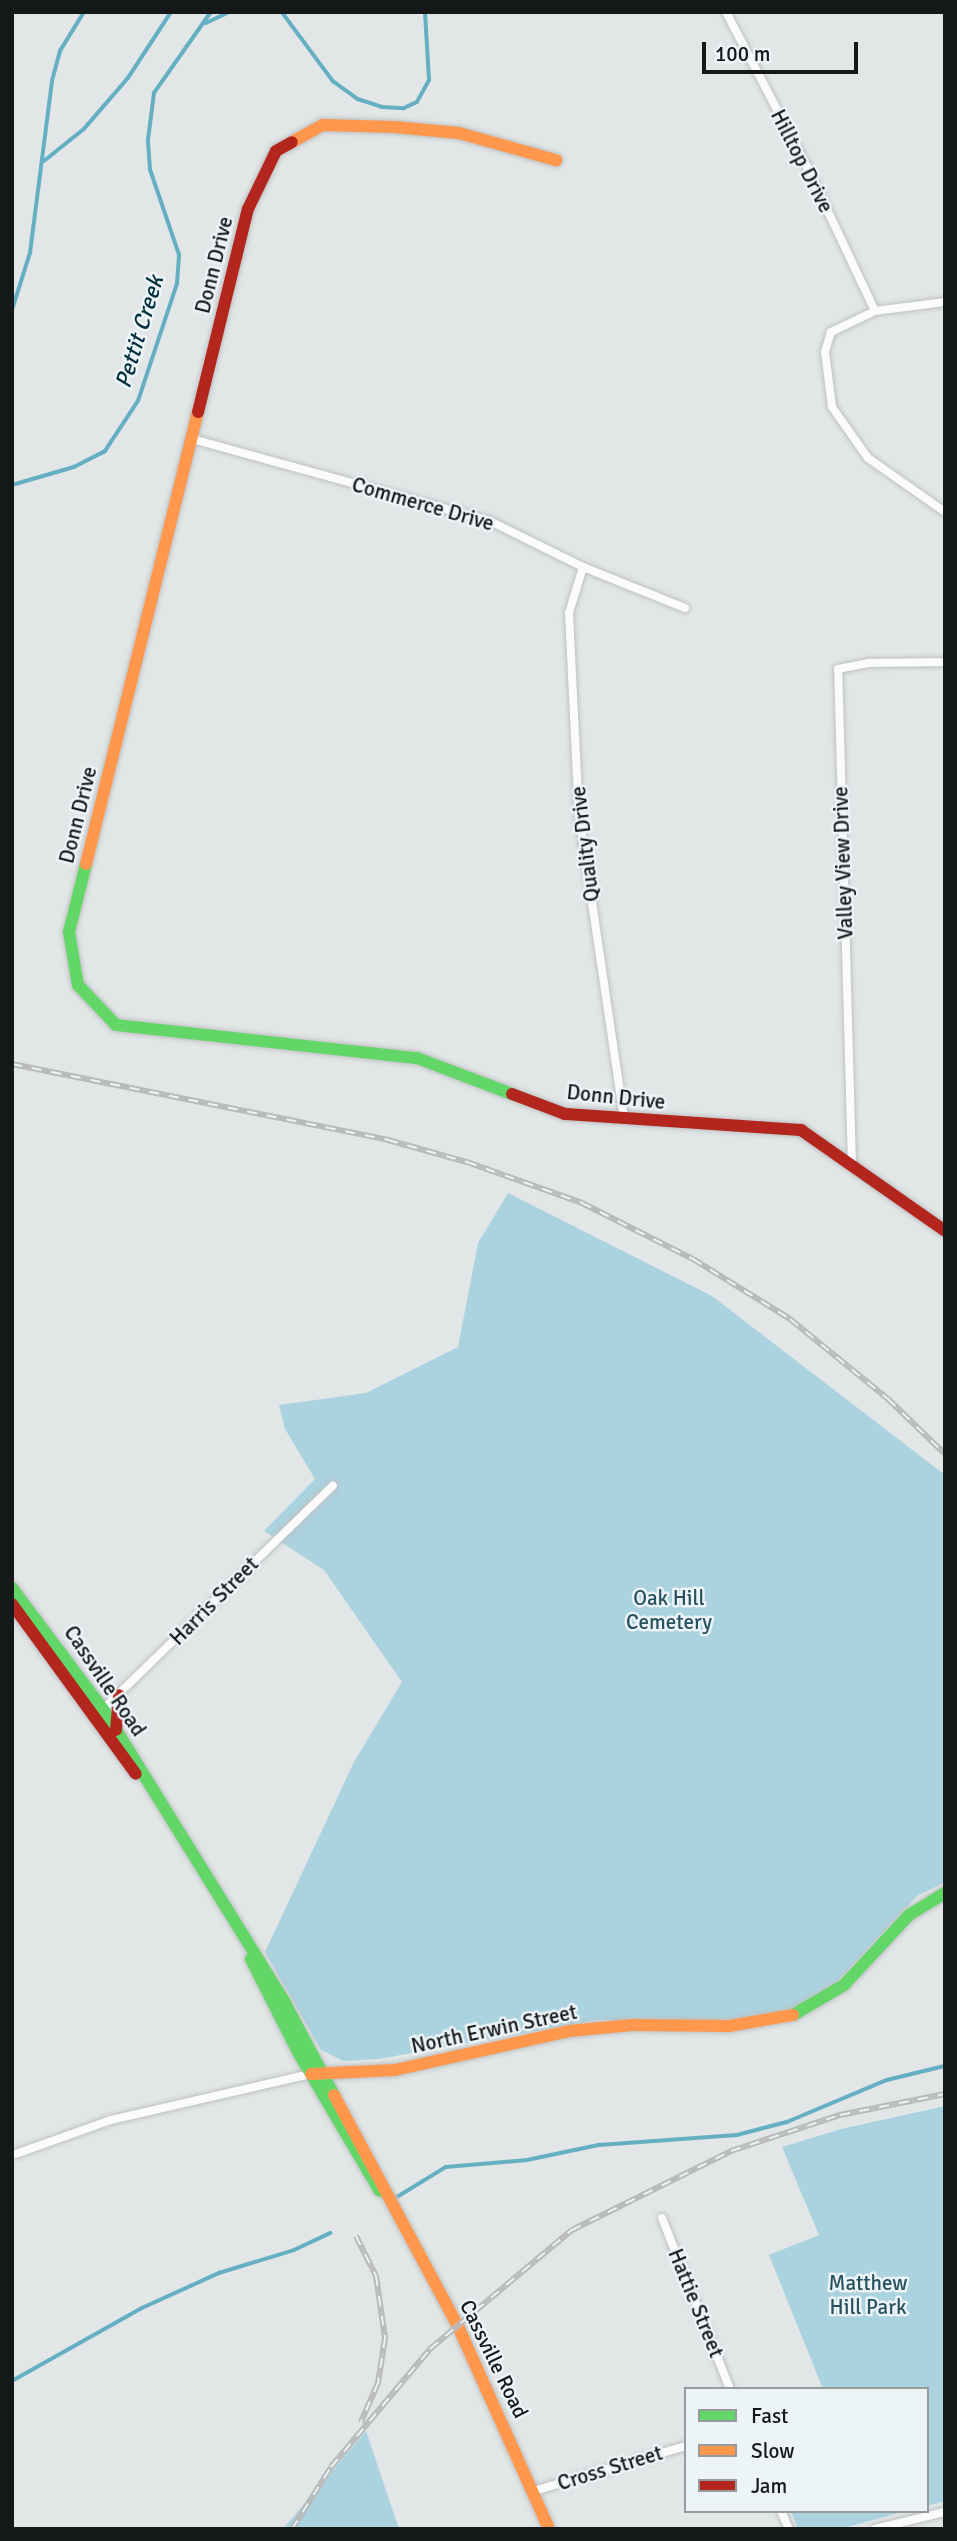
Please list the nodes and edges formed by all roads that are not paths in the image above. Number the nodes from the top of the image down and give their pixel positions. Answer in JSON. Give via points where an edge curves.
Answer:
{"nodes":[{"id":1,"x":726,"y":12,"type":"edge"},
{"id":2,"x":556,"y":160,"type":"dead end"},
{"id":3,"x":945,"y":302,"type":"edge"},
{"id":4,"x":875,"y":311,"type":"junction"},
{"id":5,"x":192,"y":439,"type":"junction"},
{"id":6,"x":945,"y":512,"type":"edge"},
{"id":7,"x":583,"y":567,"type":"junction"},
{"id":8,"x":685,"y":608,"type":"dead end"},
{"id":9,"x":945,"y":662,"type":"edge"},
{"id":10,"x":624,"y":1120,"type":"junction"},
{"id":11,"x":852,"y":1165,"type":"junction"},
{"id":12,"x":945,"y":1231,"type":"edge"},
{"id":13,"x":333,"y":1485,"type":"dead end"},
{"id":14,"x":12,"y":1588,"type":"edge"},
{"id":15,"x":12,"y":1604,"type":"edge"},
{"id":16,"x":119,"y":1695,"type":"junction"},
{"id":17,"x":98,"y":1713,"type":"junction"},
{"id":18,"x":116,"y":1730,"type":"junction"},
{"id":19,"x":159,"y":1802,"type":"junction"},
{"id":20,"x":945,"y":1893,"type":"edge"},
{"id":21,"x":241,"y":1935,"type":"junction"},
{"id":22,"x":311,"y":2074,"type":"junction"},
{"id":23,"x":325,"y":2074,"type":"junction"},
{"id":24,"x":16,"y":2154,"type":"dead end"},
{"id":25,"x":394,"y":2211,"type":"junction"},
{"id":26,"x":662,"y":2218,"type":"dead end"},
{"id":27,"x":729,"y":2387,"type":"edge"},
{"id":28,"x":684,"y":2447,"type":"edge"},
{"id":29,"x":534,"y":2491,"type":"junction"},
{"id":30,"x":945,"y":2512,"type":"edge"},
{"id":31,"x":782,"y":2513,"type":"edge"},
{"id":32,"x":549,"y":2529,"type":"edge"},
{"id":33,"x":789,"y":2529,"type":"edge"},
{"id":34,"x":875,"y":2529,"type":"edge"}],
"edges":[{"from":1,"to":4,"type":"street","name":"Hilltop Drive"},
{"from":2,"to":5,"type":"street","name":"Donn Drive","via":[[459,133],[394,127],[323,125],[276,151],[248,208]]},
{"from":3,"to":4,"type":"street"},
{"from":4,"to":6,"type":"street","via":[[831,332],[825,352],[832,407],[868,458]]},
{"from":5,"to":7,"type":"street","name":"Commerce Drive","via":[[490,521]]},
{"from":5,"to":10,"type":"street","name":"Donn Drive","via":[[69,932],[78,985],[116,1025],[417,1058],[565,1114]]},
{"from":7,"to":8,"type":"street","name":"Commerce Drive"},
{"from":7,"to":10,"type":"street","name":"Quality Drive","via":[[569,613],[579,814]]},
{"from":9,"to":11,"type":"street","name":"Valley View Drive","via":[[869,663],[838,669]]},
{"from":10,"to":11,"type":"street","name":"Donn Drive","via":[[801,1130]]},
{"from":11,"to":12,"type":"street","name":"Donn Drive"},
{"from":13,"to":16,"type":"street","name":"Harris Street"},
{"from":14,"to":17,"type":"street","name":"Cassville Road"},
{"from":15,"to":17,"type":"street","name":"Cassville Road"},
{"from":16,"to":17,"type":"street","name":"Harris Street"},
{"from":16,"to":18,"type":"street"},
{"from":17,"to":18,"type":"street","name":"Cassville Road"},
{"from":17,"to":19,"type":"street","name":"Cassville Road"},
{"from":18,"to":19,"type":"street","name":"Cassville Road"},
{"from":19,"to":21,"type":"street","name":"Cassville Road"},
{"from":20,"to":23,"type":"street","name":"North Erwin Street","via":[[909,1915],[844,1985],[806,2010],[781,2019],[729,2026],[632,2025],[569,2031],[395,2070]]},
{"from":21,"to":22,"type":"street","name":"Cassville Road"},
{"from":21,"to":23,"type":"street","name":"Cassville Road"},
{"from":22,"to":23,"type":"street","name":"North Erwin Street"},
{"from":22,"to":24,"type":"street","name":"North Erwin Street","via":[[111,2120]]},
{"from":22,"to":25,"type":"street","name":"Cassville Road"},
{"from":23,"to":25,"type":"street","name":"Cassville Road","via":[[376,2166]]},
{"from":25,"to":29,"type":"street","name":"Cassville Road","via":[[483,2376]]},
{"from":26,"to":27,"type":"street","name":"Hattie Street"},
{"from":28,"to":29,"type":"street","name":"Cross Street"},
{"from":29,"to":32,"type":"street","name":"Cassville Road"},
{"from":30,"to":34,"type":"street"},
{"from":31,"to":33,"type":"street"}]}
